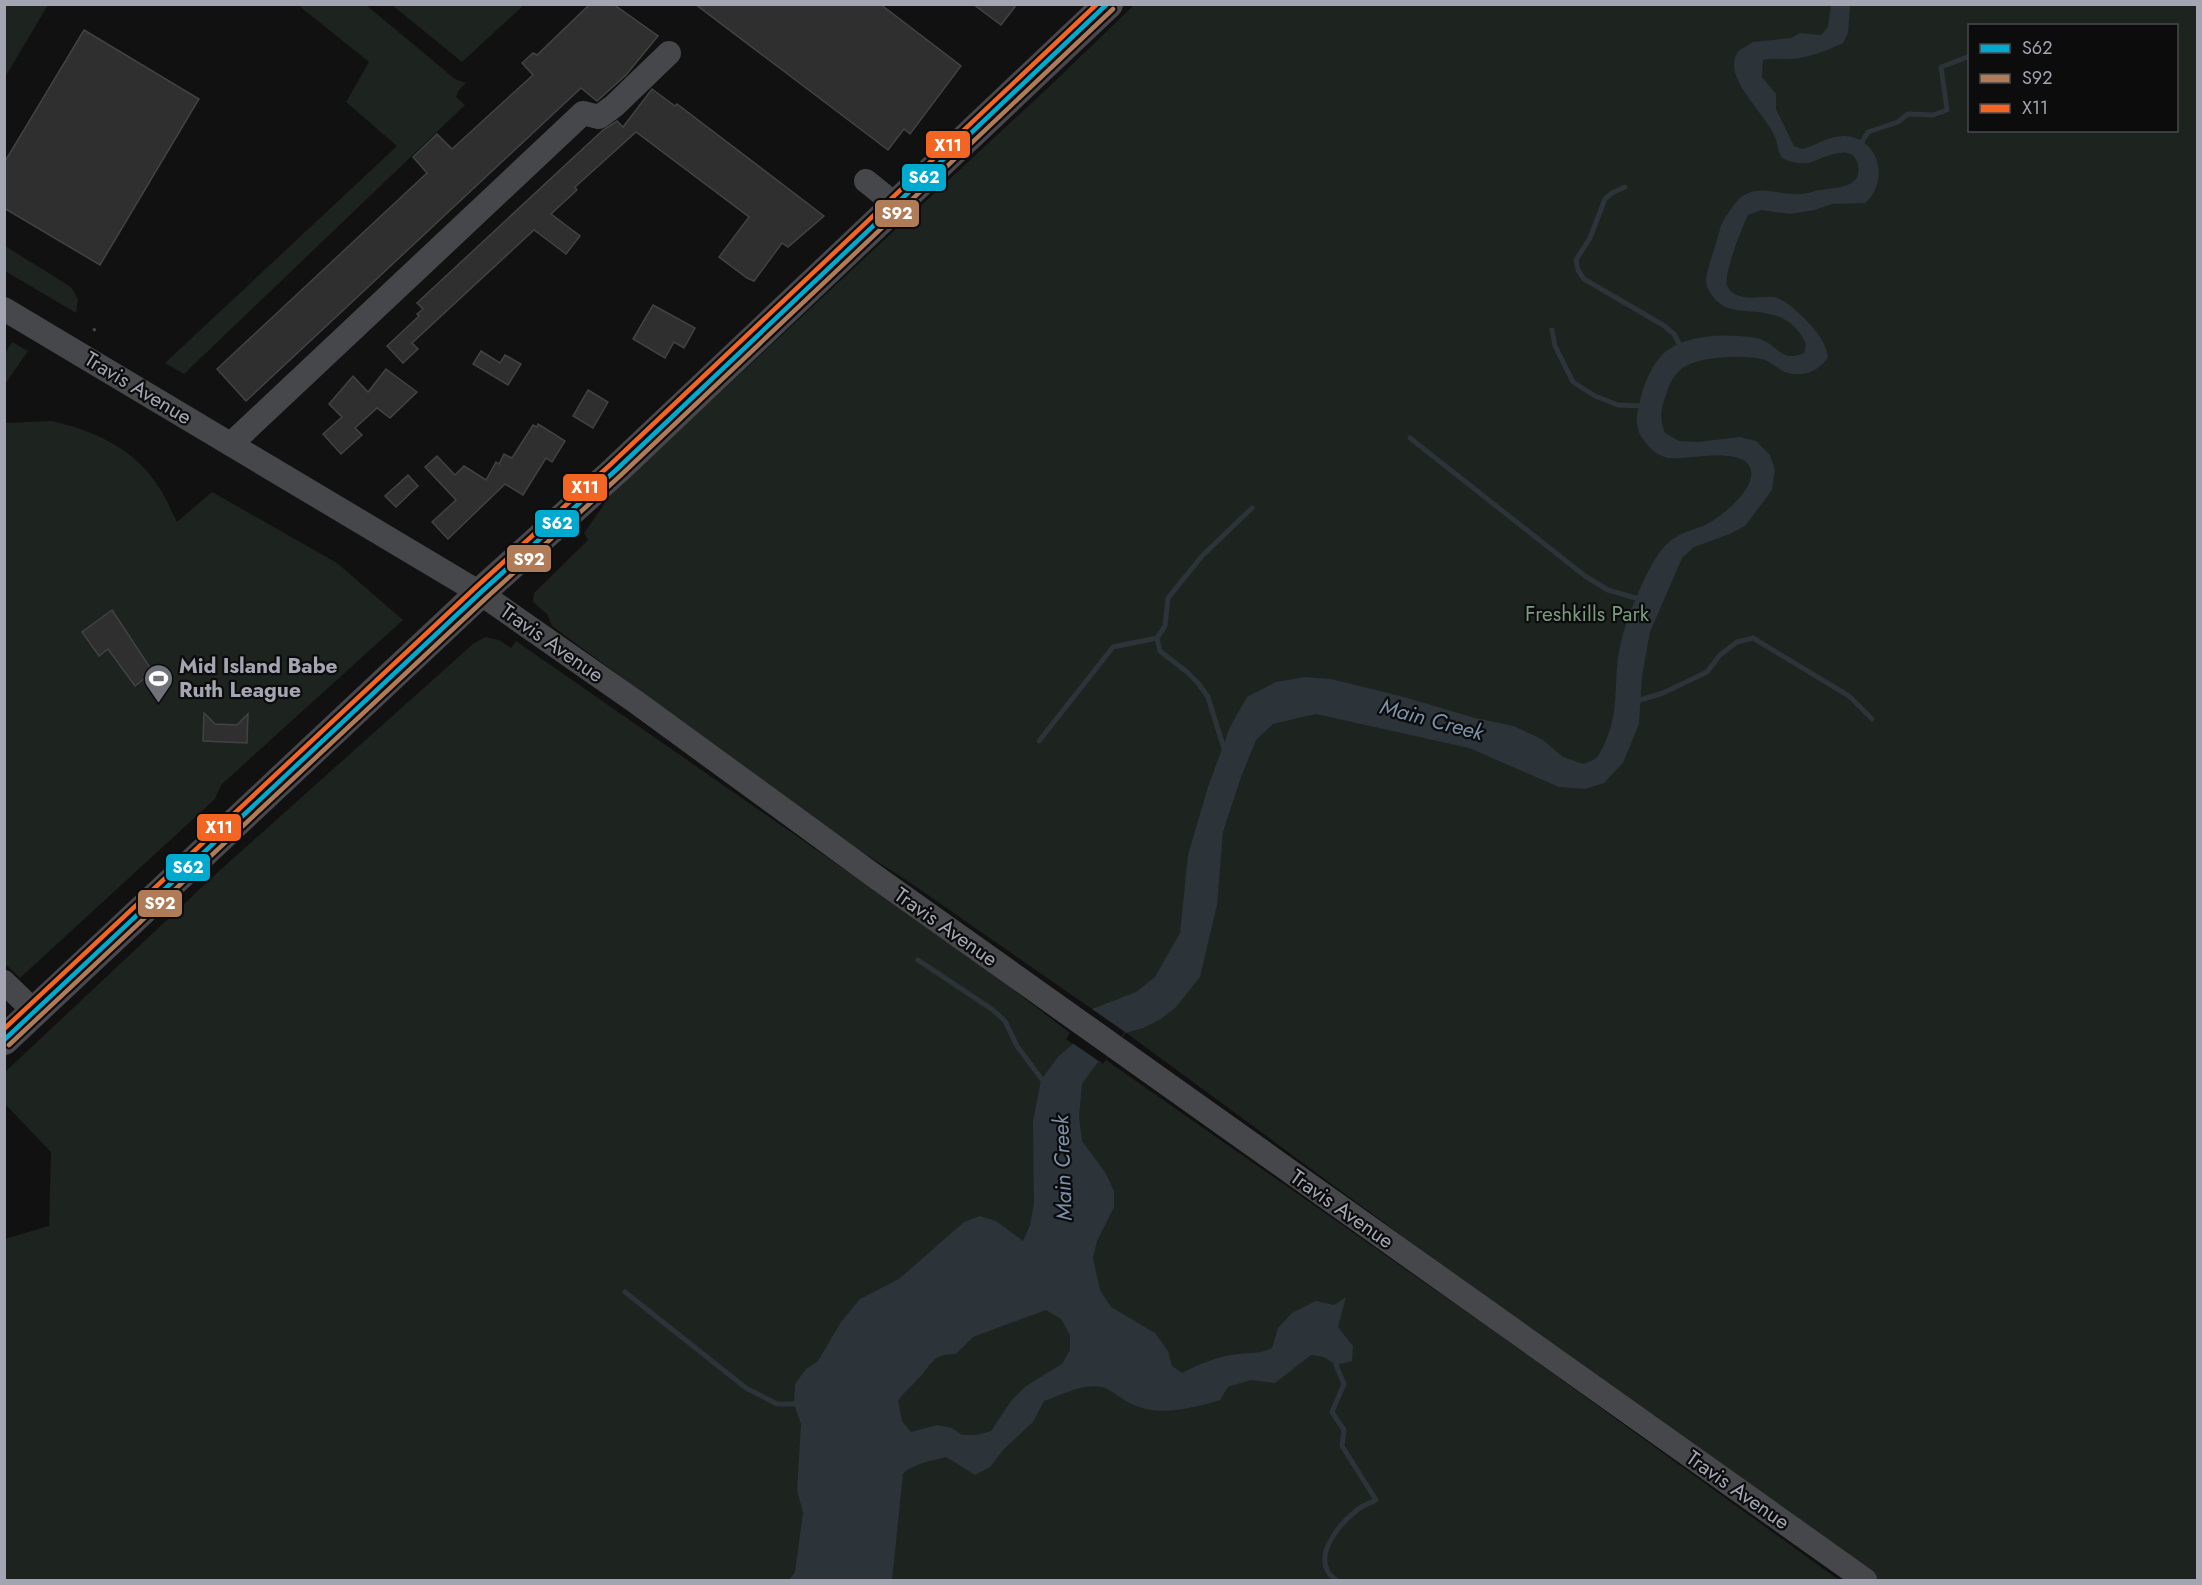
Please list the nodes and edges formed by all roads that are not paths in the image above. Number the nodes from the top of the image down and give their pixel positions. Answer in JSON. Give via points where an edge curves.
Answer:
{"nodes":[{"id":1,"x":1103,"y":6,"type":"edge"},
{"id":2,"x":669,"y":53,"type":"dead end"},
{"id":3,"x":866,"y":181,"type":"dead end"},
{"id":4,"x":897,"y":206,"type":"junction"},
{"id":5,"x":4,"y":309,"type":"edge"},
{"id":6,"x":231,"y":444,"type":"junction"},
{"id":7,"x":480,"y":593,"type":"junction"},
{"id":8,"x":7,"y":990,"type":"edge"},
{"id":9,"x":35,"y":1012,"type":"junction"},
{"id":10,"x":4,"y":1040,"type":"edge"},
{"id":11,"x":1865,"y":1581,"type":"edge"}],
"edges":[{"from":1,"to":4,"type":"main road"},
{"from":2,"to":6,"type":"street","via":[[599,117],[584,113]]},
{"from":3,"to":4,"type":"street"},
{"from":4,"to":7,"type":"main road"},
{"from":5,"to":6,"type":"street","name":"Travis Avenue"},
{"from":6,"to":7,"type":"street","name":"Travis Avenue"},
{"from":7,"to":9,"type":"main road"},
{"from":7,"to":11,"type":"street","name":"Travis Avenue"},
{"from":8,"to":9,"type":"street"},
{"from":9,"to":10,"type":"main road"}]}
